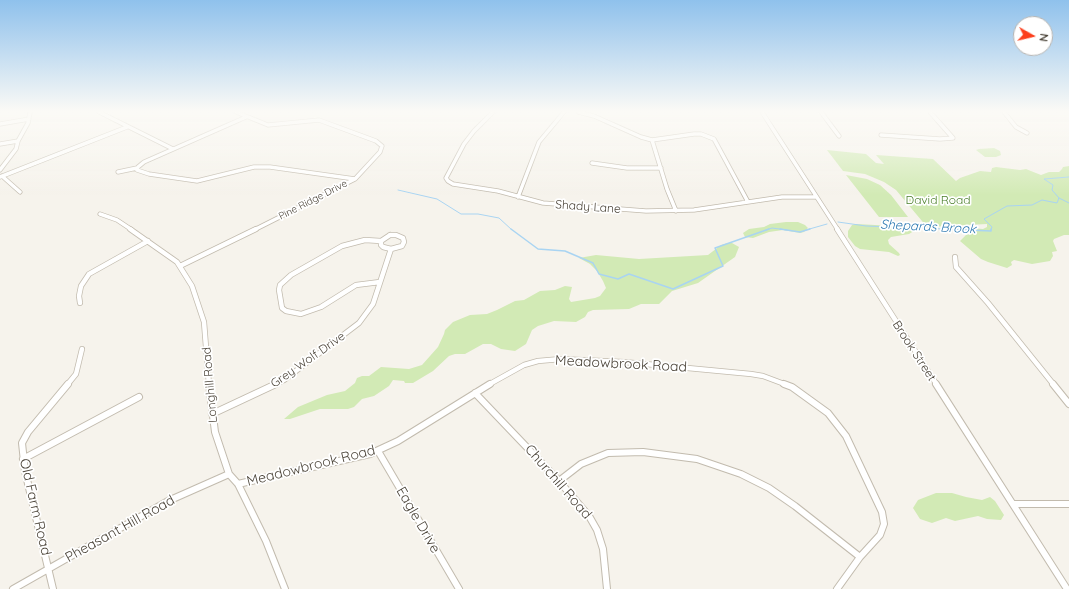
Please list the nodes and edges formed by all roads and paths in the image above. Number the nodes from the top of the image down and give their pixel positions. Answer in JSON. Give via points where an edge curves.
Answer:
{"nodes":[{"id":1,"x":95,"y":139,"type":"edge"},
{"id":2,"x":153,"y":139,"type":"edge"},
{"id":3,"x":194,"y":139,"type":"edge"},
{"id":4,"x":369,"y":139,"type":"edge"},
{"id":5,"x":467,"y":139,"type":"edge"},
{"id":6,"x":541,"y":139,"type":"edge"},
{"id":7,"x":656,"y":139,"type":"edge"},
{"id":8,"x":714,"y":139,"type":"edge"},
{"id":9,"x":779,"y":139,"type":"edge"},
{"id":10,"x":652,"y":140,"type":"joint"},
{"id":11,"x":18,"y":141,"type":"joint"},
{"id":12,"x":0,"y":144,"type":"edge"},
{"id":13,"x":173,"y":149,"type":"junction"},
{"id":14,"x":592,"y":163,"type":"dead end"},
{"id":15,"x":137,"y":168,"type":"junction"},
{"id":16,"x":661,"y":168,"type":"junction"},
{"id":17,"x":0,"y":170,"type":"edge"},
{"id":18,"x":118,"y":172,"type":"dead end"},
{"id":19,"x":1,"y":176,"type":"edge"},
{"id":20,"x":355,"y":179,"type":"junction"},
{"id":21,"x":20,"y":192,"type":"dead end"},
{"id":22,"x":518,"y":197,"type":"junction"},
{"id":23,"x":816,"y":197,"type":"junction"},
{"id":24,"x":748,"y":202,"type":"junction"},
{"id":25,"x":676,"y":211,"type":"junction"},
{"id":26,"x":100,"y":214,"type":"dead end"},
{"id":27,"x":148,"y":241,"type":"junction"},
{"id":28,"x":382,"y":241,"type":"junction"},
{"id":29,"x":391,"y":249,"type":"junction"},
{"id":30,"x":955,"y":257,"type":"dead end"},
{"id":31,"x":180,"y":266,"type":"junction"},
{"id":32,"x":380,"y":282,"type":"junction"},
{"id":33,"x":80,"y":303,"type":"dead end"},
{"id":34,"x":82,"y":349,"type":"dead end"},
{"id":35,"x":475,"y":393,"type":"junction"},
{"id":36,"x":139,"y":397,"type":"dead end"},
{"id":37,"x":1069,"y":404,"type":"edge"},
{"id":38,"x":212,"y":414,"type":"junction"},
{"id":39,"x":378,"y":451,"type":"junction"},
{"id":40,"x":23,"y":459,"type":"junction"},
{"id":41,"x":229,"y":474,"type":"junction"},
{"id":42,"x":559,"y":481,"type":"junction"},
{"id":43,"x":238,"y":484,"type":"junction"},
{"id":44,"x":1013,"y":504,"type":"junction"},
{"id":45,"x":1069,"y":504,"type":"edge"},
{"id":46,"x":860,"y":557,"type":"junction"},
{"id":47,"x":49,"y":568,"type":"junction"},
{"id":48,"x":13,"y":589,"type":"edge"},
{"id":49,"x":53,"y":589,"type":"edge"},
{"id":50,"x":286,"y":589,"type":"edge"},
{"id":51,"x":459,"y":589,"type":"edge"},
{"id":52,"x":607,"y":589,"type":"edge"},
{"id":53,"x":836,"y":589,"type":"edge"},
{"id":54,"x":1067,"y":589,"type":"edge"}],
"edges":[{"from":1,"to":19,"type":"street"},
{"from":2,"to":13,"type":"street"},
{"from":3,"to":13,"type":"street"},
{"from":4,"to":20,"type":"street","name":"Pine Ridge Drive","via":[[382,146],[380,152]]},
{"from":5,"to":22,"type":"street","name":"Shady Lane","via":[[446,179],[453,184]]},
{"from":6,"to":22,"type":"street"},
{"from":7,"to":10,"type":"street"},
{"from":8,"to":24,"type":"street"},
{"from":9,"to":23,"type":"street","name":"Brook Street"},
{"from":10,"to":16,"type":"street"},
{"from":11,"to":12,"type":"street"},
{"from":11,"to":17,"type":"street","via":[[16,149]]},
{"from":13,"to":15,"type":"street","via":[[144,162]]},
{"from":14,"to":16,"type":"street","via":[[626,168]]},
{"from":15,"to":18,"type":"street"},
{"from":15,"to":20,"type":"street","via":[[141,173],[192,181],[259,167]]},
{"from":16,"to":25,"type":"street"},
{"from":19,"to":21,"type":"street"},
{"from":20,"to":31,"type":"street","name":"Pine Ridge Drive"},
{"from":22,"to":25,"type":"street","name":"Shady Lane","via":[[558,205]]},
{"from":23,"to":24,"type":"street","name":"Shady Lane"},
{"from":23,"to":44,"type":"street","name":"Brook Street"},
{"from":24,"to":25,"type":"street","name":"Shady Lane"},
{"from":26,"to":27,"type":"street","name":"Longhill Road","via":[[117,220]]},
{"from":27,"to":31,"type":"street","name":"Longhill Road"},
{"from":27,"to":33,"type":"street","via":[[89,274],[81,286]]},
{"from":28,"to":29,"type":"street","via":[[383,247]]},
{"from":28,"to":29,"type":"street","via":[[390,235],[404,238],[402,246]]},
{"from":28,"to":32,"type":"street","via":[[365,240],[342,246],[291,274],[280,285],[282,308],[301,314],[322,307],[356,285]]},
{"from":29,"to":32,"type":"street","name":"Grey Wolf Drive"},
{"from":30,"to":37,"type":"street","via":[[956,267]]},
{"from":31,"to":38,"type":"street","name":"Longhill Road","via":[[192,286],[204,322]]},
{"from":32,"to":38,"type":"street","name":"Grey Wolf Drive","via":[[373,304],[359,323],[284,380]]},
{"from":34,"to":40,"type":"street","name":"Old Farm Road","via":[[78,369],[72,379],[25,437],[22,443]]},
{"from":35,"to":39,"type":"street","name":"Meadowbrook Road"},
{"from":35,"to":42,"type":"street","name":"Churchill Road"},
{"from":35,"to":46,"type":"street","name":"Meadowbrook Road","via":[[524,365],[546,360],[624,362],[734,372],[763,376],[799,391],[828,413],[846,436],[882,512],[884,524],[877,540]]},
{"from":36,"to":40,"type":"street"},
{"from":38,"to":41,"type":"street","name":"Longhill Road","via":[[215,432]]},
{"from":39,"to":43,"type":"street","name":"Meadowbrook Road"},
{"from":39,"to":51,"type":"street","name":"Eagle Drive"},
{"from":40,"to":47,"type":"street","name":"Old Farm Road"},
{"from":41,"to":43,"type":"street","name":"Longhill Road"},
{"from":41,"to":47,"type":"street","name":"Pheasant Hill Road","via":[[168,501]]},
{"from":42,"to":46,"type":"street","via":[[581,464],[608,453],[643,452],[697,459],[741,474],[769,488]]},
{"from":42,"to":52,"type":"street","name":"Churchill Road","via":[[589,516],[596,530],[603,549]]},
{"from":43,"to":50,"type":"street","name":"Longhill Road"},
{"from":44,"to":45,"type":"street"},
{"from":44,"to":54,"type":"street","name":"Brook Street"},
{"from":46,"to":53,"type":"street"},
{"from":47,"to":48,"type":"street","name":"Pheasant Hill Road"},
{"from":47,"to":49,"type":"street","name":"Old Farm Road"}]}
